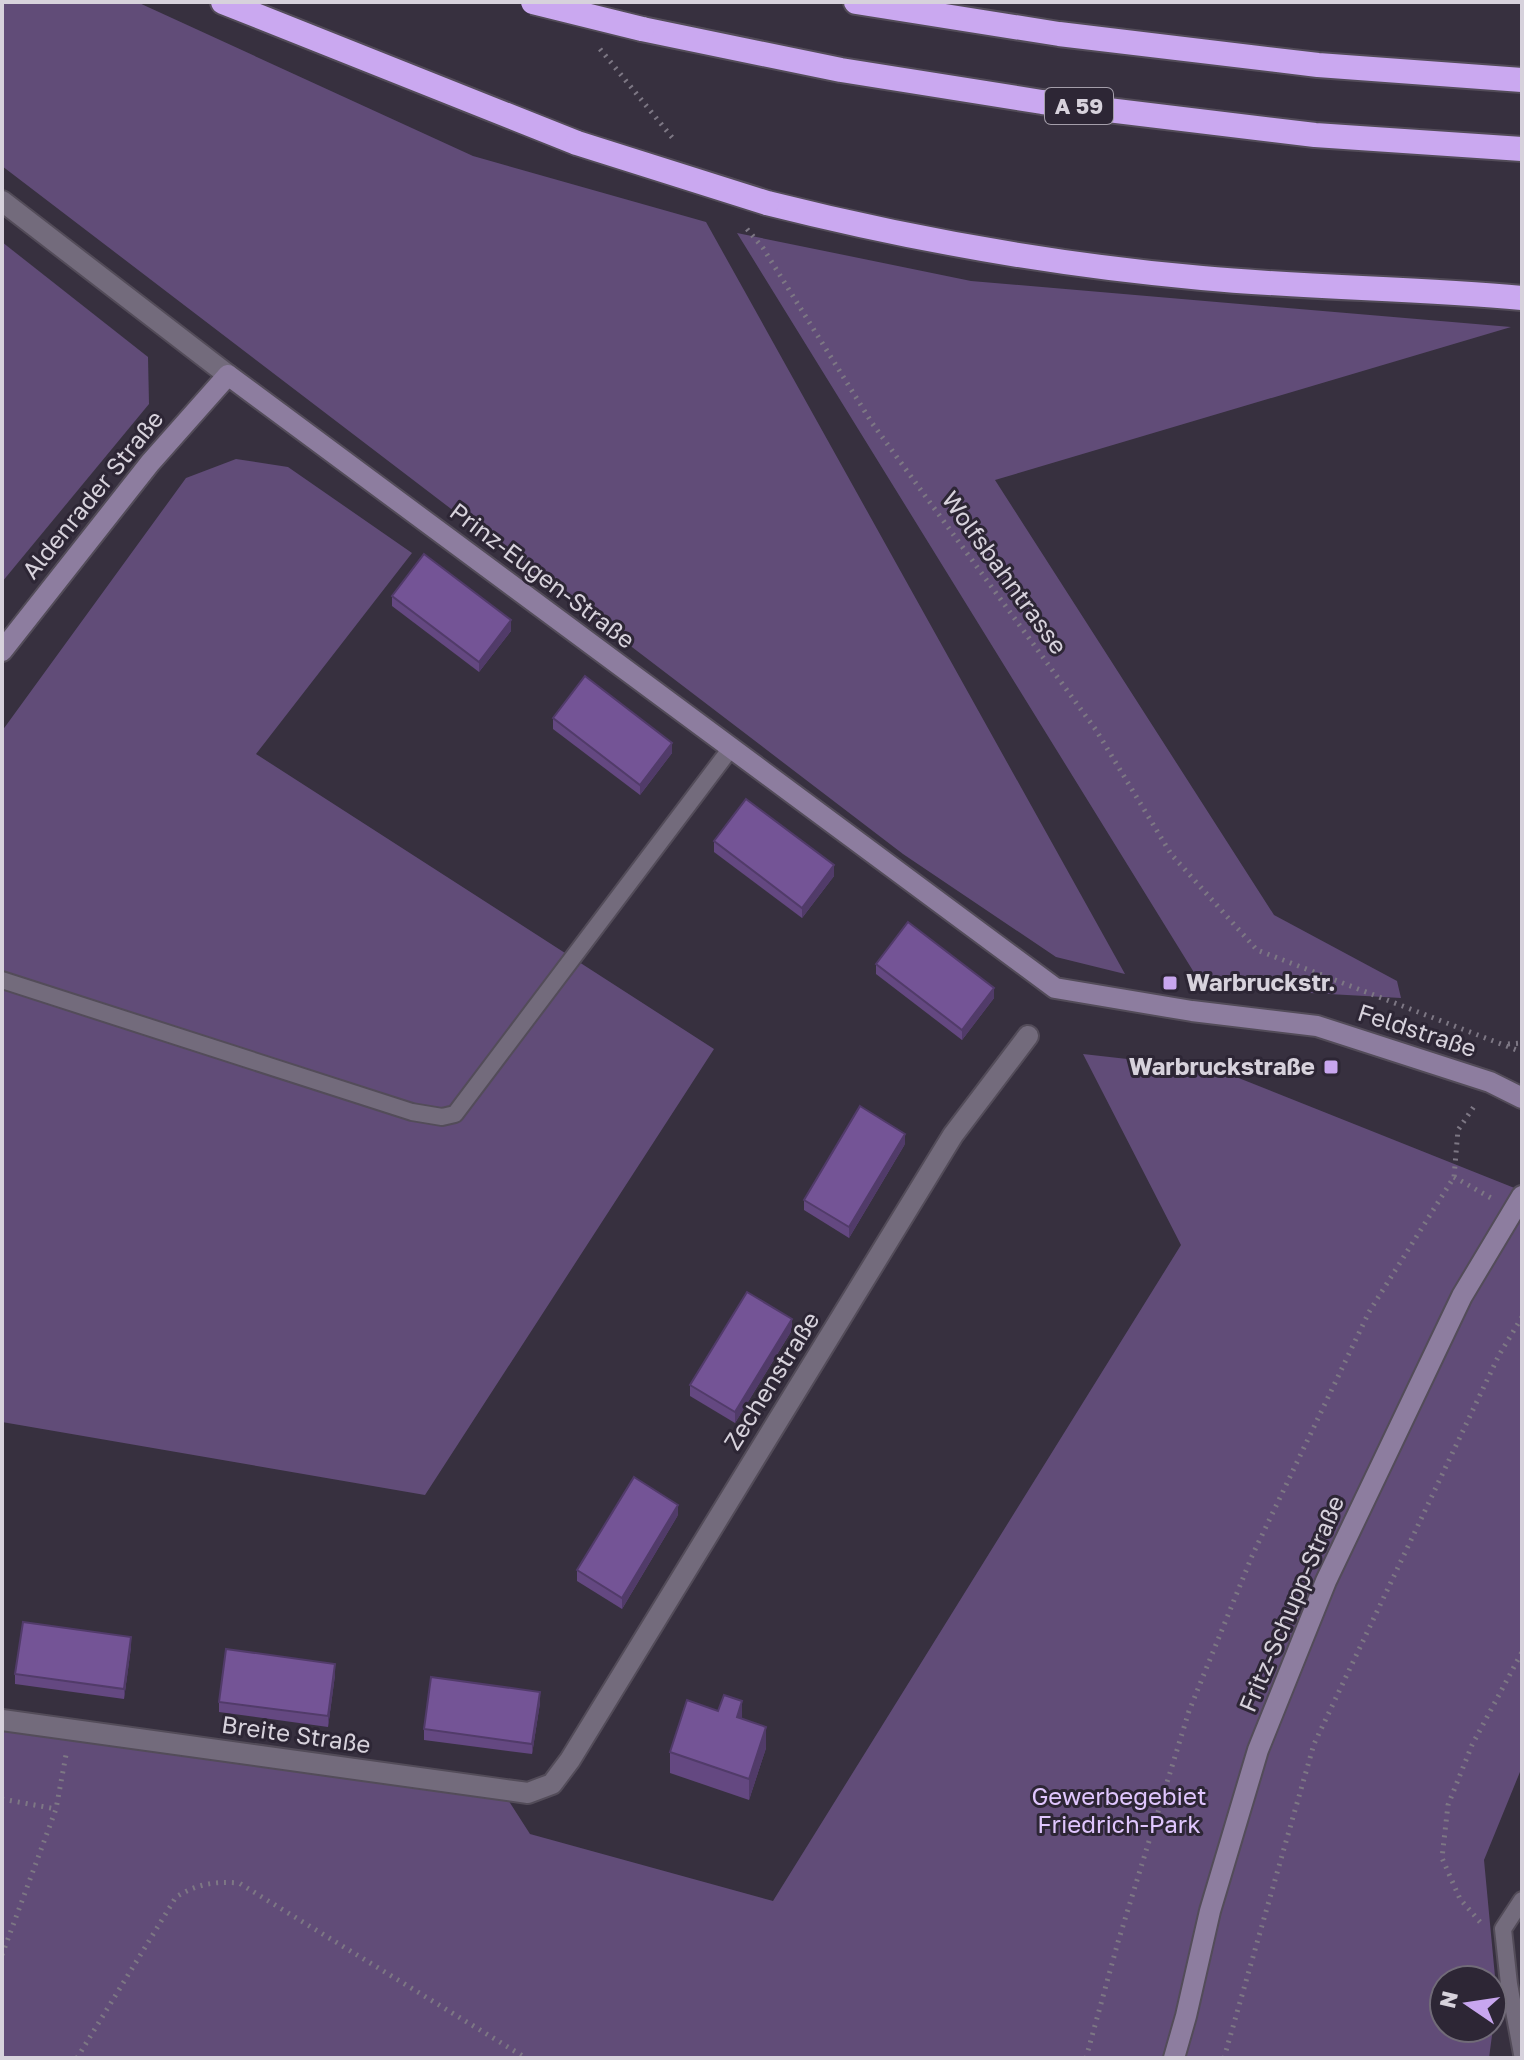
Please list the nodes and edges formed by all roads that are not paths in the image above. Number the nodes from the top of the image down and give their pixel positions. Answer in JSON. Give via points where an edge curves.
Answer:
{"nodes":[{"id":1,"x":223,"y":2,"type":"edge"},
{"id":2,"x":533,"y":2,"type":"edge"},
{"id":3,"x":856,"y":2,"type":"edge"},
{"id":4,"x":1522,"y":80,"type":"edge"},
{"id":5,"x":1522,"y":149,"type":"edge"},
{"id":6,"x":2,"y":201,"type":"edge"},
{"id":7,"x":1522,"y":287,"type":"edge"},
{"id":8,"x":1467,"y":293,"type":"junction"},
{"id":9,"x":1522,"y":298,"type":"edge"},
{"id":10,"x":228,"y":375,"type":"junction"},
{"id":11,"x":2,"y":651,"type":"edge"},
{"id":12,"x":731,"y":748,"type":"junction"},
{"id":13,"x":2,"y":980,"type":"edge"},
{"id":14,"x":1055,"y":988,"type":"joint"},
{"id":15,"x":1028,"y":1036,"type":"dead end"},
{"id":16,"x":1522,"y":1098,"type":"edge"},
{"id":17,"x":1522,"y":1196,"type":"edge"},
{"id":18,"x":2,"y":1720,"type":"edge"},
{"id":19,"x":570,"y":1760,"type":"joint"},
{"id":20,"x":1522,"y":1900,"type":"edge"},
{"id":21,"x":1522,"y":2054,"type":"edge"},
{"id":22,"x":1174,"y":2058,"type":"edge"}],
"edges":[{"from":1,"to":8,"type":"highway","bridge":true,"via":[[577,143],[767,203],[868,228],[1073,265],[1204,279]]},
{"from":2,"to":5,"type":"highway","number":"A 59","bridge":true,"via":[[841,70],[1042,102],[1315,135]]},
{"from":3,"to":4,"type":"highway","via":[[1059,34],[1318,65]]},
{"from":6,"to":10,"type":"street","name":"Prinz-Eugen-Straße"},
{"from":7,"to":8,"type":"highway"},
{"from":8,"to":9,"type":"highway"},
{"from":10,"to":11,"type":"street","name":"Aldenrader Straße","via":[[150,463]]},
{"from":10,"to":12,"type":"street","name":"Prinz-Eugen-Straße"},
{"from":12,"to":13,"type":"lane","via":[[455,1114],[412,1112]]},
{"from":12,"to":14,"type":"street","name":"Prinz-Eugen-Straße"},
{"from":14,"to":16,"type":"street","name":"Feldstraße","via":[[1317,1026],[1490,1082]]},
{"from":15,"to":19,"type":"street","name":"Zechenstraße","via":[[953,1135]]},
{"from":17,"to":22,"type":"street","name":"Fritz-Schupp-Straße","via":[[1462,1296],[1326,1581],[1258,1750]]},
{"from":18,"to":19,"type":"street","name":"Breite Straße","via":[[528,1793],[552,1784]]},
{"from":20,"to":21,"type":"lane","via":[[1503,1929]]}]}
